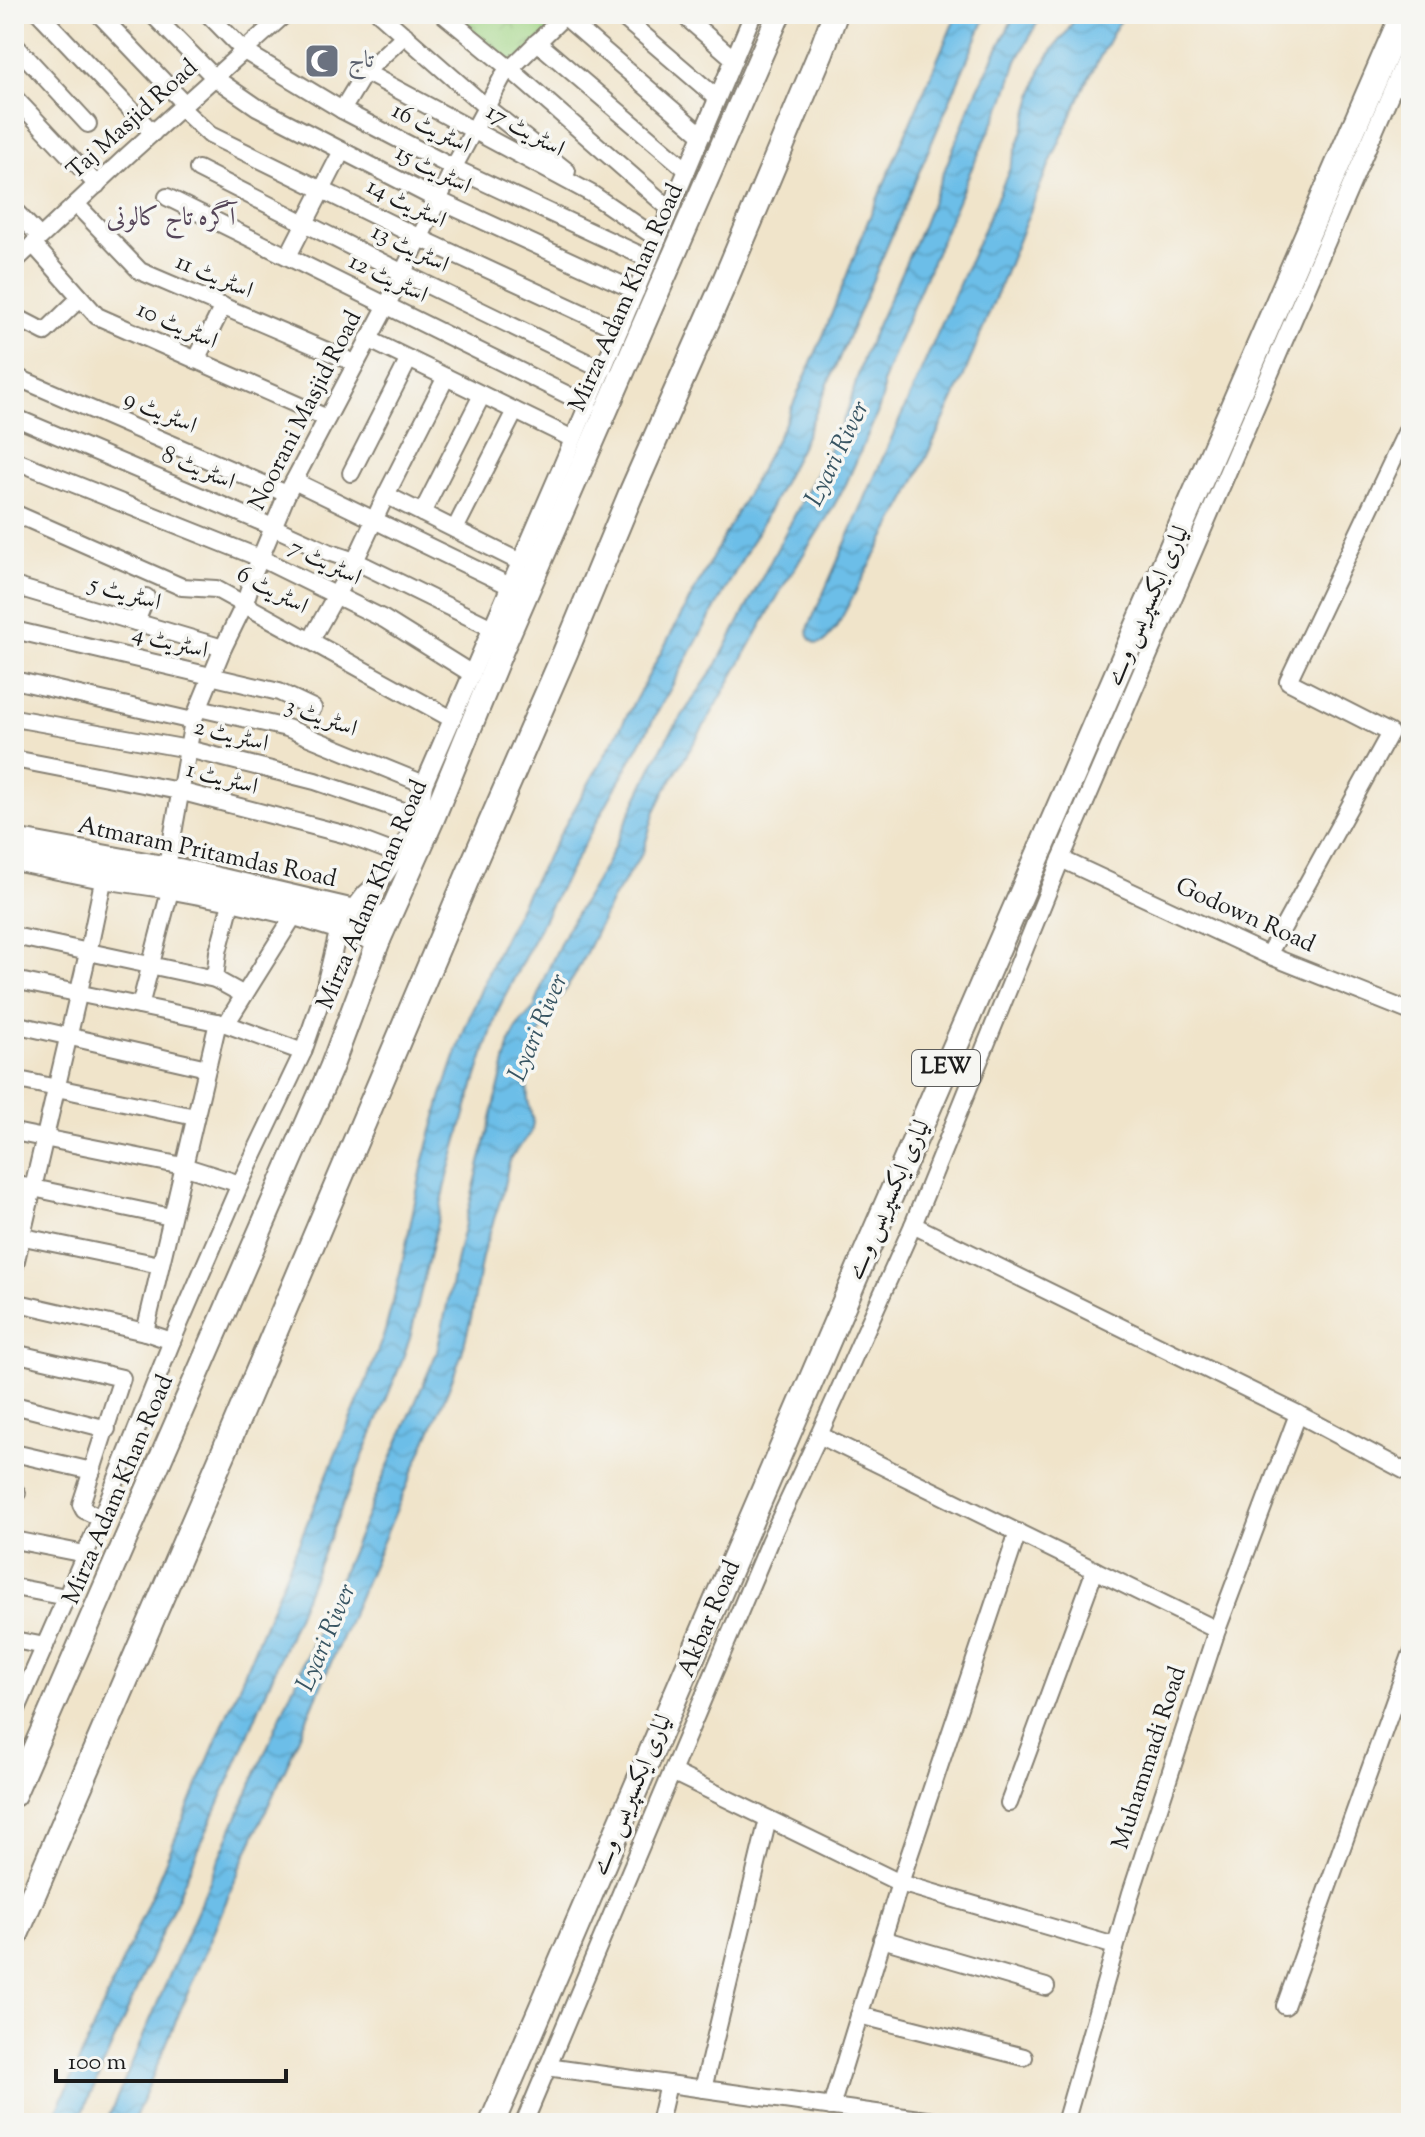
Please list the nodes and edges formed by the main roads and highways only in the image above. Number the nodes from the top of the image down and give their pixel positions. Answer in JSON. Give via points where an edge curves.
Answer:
{"nodes":[{"id":1,"x":779,"y":14,"type":"edge"},
{"id":2,"x":835,"y":14,"type":"edge"},
{"id":3,"x":1403,"y":14,"type":"edge"},
{"id":4,"x":14,"y":840,"type":"edge"},
{"id":5,"x":14,"y":859,"type":"edge"},
{"id":6,"x":105,"y":867,"type":"junction"},
{"id":7,"x":169,"y":877,"type":"junction"},
{"id":8,"x":345,"y":919,"type":"junction"},
{"id":9,"x":388,"y":919,"type":"junction"},
{"id":10,"x":379,"y":940,"type":"junction"},
{"id":11,"x":14,"y":1795,"type":"edge"},
{"id":12,"x":14,"y":1939,"type":"edge"},
{"id":13,"x":492,"y":2123,"type":"edge"}],
"edges":[{"from":1,"to":9,"type":"main road","name":"Mirza Adam Khan Road","via":[[406,857]]},
{"from":2,"to":12,"type":"highway"},
{"from":3,"to":13,"type":"highway","name":"لیاری ایکسپریس وے","number":"LEW"},
{"from":4,"to":6,"type":"main road","name":"Atmaram Pritamdas Road"},
{"from":5,"to":6,"type":"main road","name":"Atmaram Pritamdas Road"},
{"from":6,"to":7,"type":"main road","name":"Atmaram Pritamdas Road"},
{"from":7,"to":8,"type":"main road","name":"Atmaram Pritamdas Road"},
{"from":7,"to":8,"type":"main road","name":"Atmaram Pritamdas Road","via":[[232,899]]},
{"from":8,"to":9,"type":"main road","name":"Atmaram Pritamdas Road"},
{"from":8,"to":10,"type":"main road","name":"Atmaram Pritamdas Road"},
{"from":9,"to":10,"type":"main road","name":"Mirza Adam Khan Road"},
{"from":10,"to":11,"type":"main road","name":"Mirza Adam Khan Road","via":[[331,1068]]}]}
